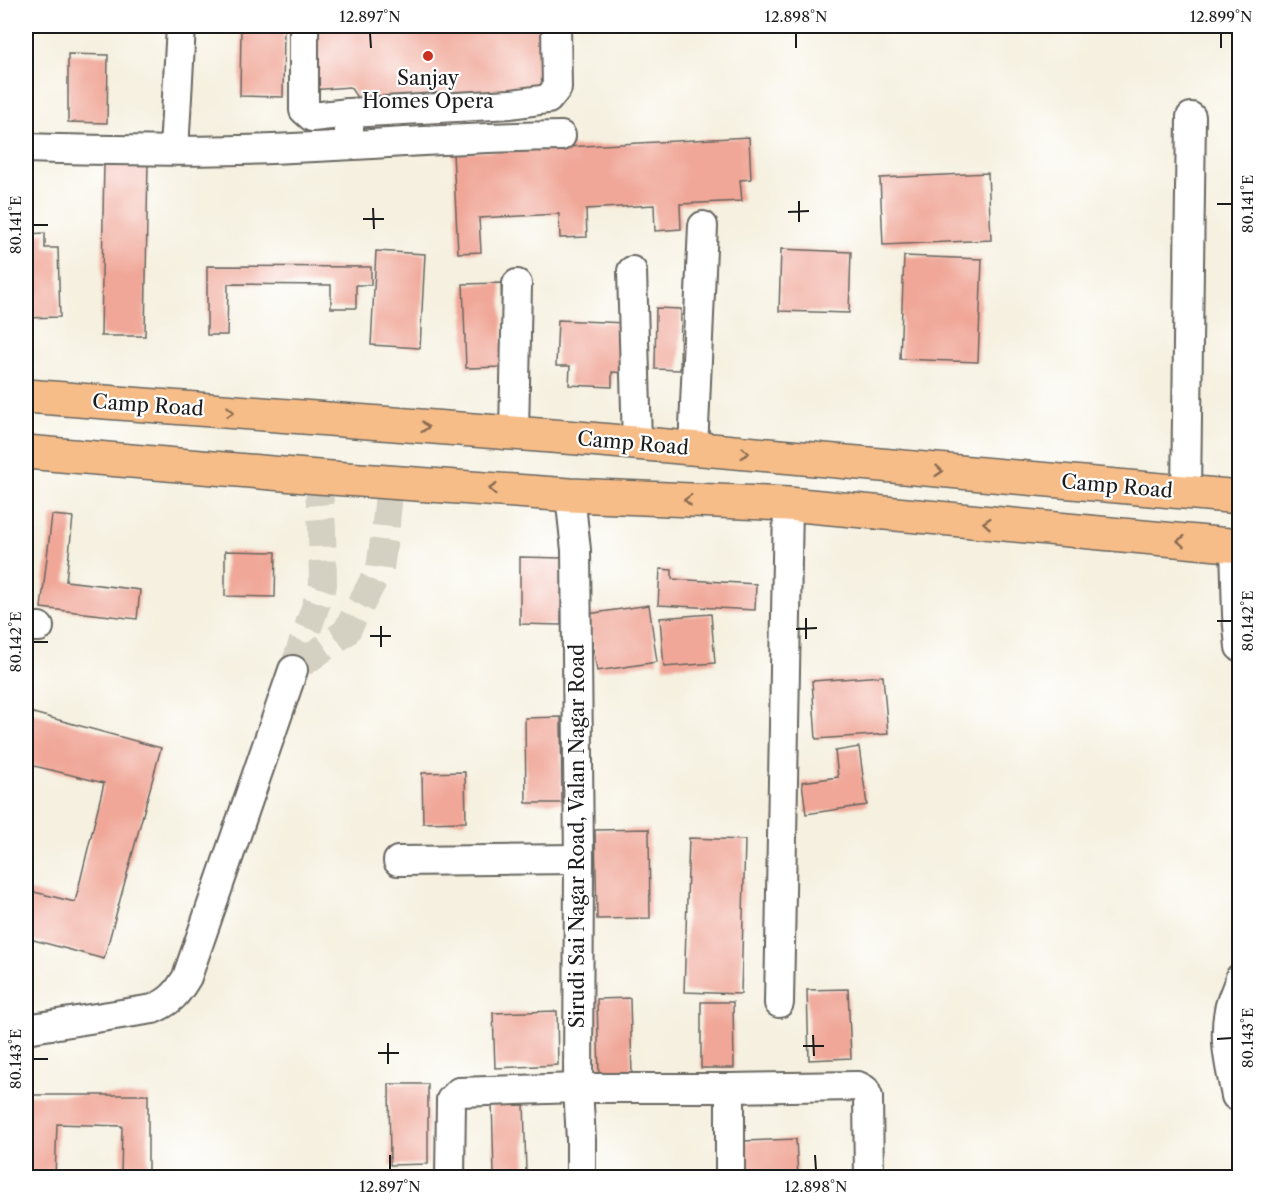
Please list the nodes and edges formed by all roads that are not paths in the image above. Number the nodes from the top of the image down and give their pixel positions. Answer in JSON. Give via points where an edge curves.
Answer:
{"nodes":[{"id":1,"x":181,"y":26,"type":"edge"},
{"id":2,"x":304,"y":26,"type":"edge"},
{"id":3,"x":556,"y":26,"type":"edge"},
{"id":4,"x":511,"y":104,"type":"junction"},
{"id":5,"x":349,"y":113,"type":"junction"},
{"id":6,"x":1191,"y":117,"type":"dead end"},
{"id":7,"x":513,"y":136,"type":"junction"},
{"id":8,"x":561,"y":136,"type":"dead end"},
{"id":9,"x":349,"y":145,"type":"junction"},
{"id":10,"x":26,"y":148,"type":"edge"},
{"id":11,"x":174,"y":150,"type":"junction"},
{"id":12,"x":703,"y":226,"type":"dead end"},
{"id":13,"x":632,"y":271,"type":"dead end"},
{"id":14,"x":517,"y":284,"type":"dead end"},
{"id":15,"x":26,"y":396,"type":"edge"},
{"id":16,"x":514,"y":434,"type":"junction"},
{"id":17,"x":637,"y":443,"type":"junction"},
{"id":18,"x":693,"y":449,"type":"junction"},
{"id":19,"x":26,"y":452,"type":"edge"},
{"id":20,"x":1186,"y":493,"type":"junction"},
{"id":21,"x":570,"y":495,"type":"junction"},
{"id":22,"x":1239,"y":497,"type":"edge"},
{"id":23,"x":788,"y":504,"type":"junction"},
{"id":24,"x":1237,"y":546,"type":"edge"},
{"id":25,"x":1239,"y":647,"type":"edge"},
{"id":26,"x":292,"y":670,"type":"dead end"},
{"id":27,"x":579,"y":859,"type":"junction"},
{"id":28,"x":398,"y":861,"type":"dead end"},
{"id":29,"x":1239,"y":978,"type":"edge"},
{"id":30,"x":779,"y":1003,"type":"dead end"},
{"id":31,"x":26,"y":1029,"type":"edge"},
{"id":32,"x":578,"y":1088,"type":"junction"},
{"id":33,"x":730,"y":1088,"type":"junction"},
{"id":34,"x":1236,"y":1096,"type":"dead end"},
{"id":35,"x":450,"y":1178,"type":"edge"},
{"id":36,"x":581,"y":1178,"type":"edge"},
{"id":37,"x":730,"y":1178,"type":"edge"},
{"id":38,"x":869,"y":1178,"type":"edge"}],
"edges":[{"from":1,"to":11,"type":"street"},
{"from":2,"to":5,"type":"street","via":[[304,110],[312,117]]},
{"from":3,"to":4,"type":"street","via":[[557,88],[548,99]]},
{"from":4,"to":5,"type":"street"},
{"from":4,"to":7,"type":"street"},
{"from":5,"to":9,"type":"street"},
{"from":6,"to":20,"type":"street"},
{"from":7,"to":8,"type":"street"},
{"from":7,"to":9,"type":"street"},
{"from":9,"to":11,"type":"street"},
{"from":10,"to":11,"type":"street"},
{"from":12,"to":18,"type":"street"},
{"from":13,"to":17,"type":"street"},
{"from":14,"to":16,"type":"street"},
{"from":15,"to":16,"type":"main road","name":"Camp Road","one_way":true},
{"from":16,"to":17,"type":"main road","name":"Camp Road"},
{"from":17,"to":18,"type":"main road","name":"Camp Road"},
{"from":18,"to":20,"type":"main road","name":"Camp Road","one_way":true},
{"from":21,"to":19,"type":"main road","one_way":true},
{"from":20,"to":22,"type":"main road","name":"Camp Road"},
{"from":23,"to":21,"type":"main road","one_way":true},
{"from":21,"to":27,"type":"street","name":"Sirudi Sai Nagar Road, Valan Nagar Road","via":[[576,550]]},
{"from":24,"to":23,"type":"main road","one_way":true},
{"from":23,"to":30,"type":"street"},
{"from":24,"to":25,"type":"street"},
{"from":26,"to":31,"type":"street","via":[[187,977],[177,994],[153,1009]]},
{"from":27,"to":28,"type":"street"},
{"from":27,"to":32,"type":"street","name":"Sirudi Sai Nagar Road, Valan Nagar Road"},
{"from":29,"to":34,"type":"street","via":[[1226,1030]]},
{"from":32,"to":33,"type":"street"},
{"from":32,"to":35,"type":"street","via":[[459,1092],[452,1100]]},
{"from":32,"to":36,"type":"street","name":"Sirudi Sai Nagar Road, Valan Nagar Road"},
{"from":33,"to":37,"type":"street"},
{"from":33,"to":38,"type":"street","via":[[858,1086],[865,1090]]}]}
